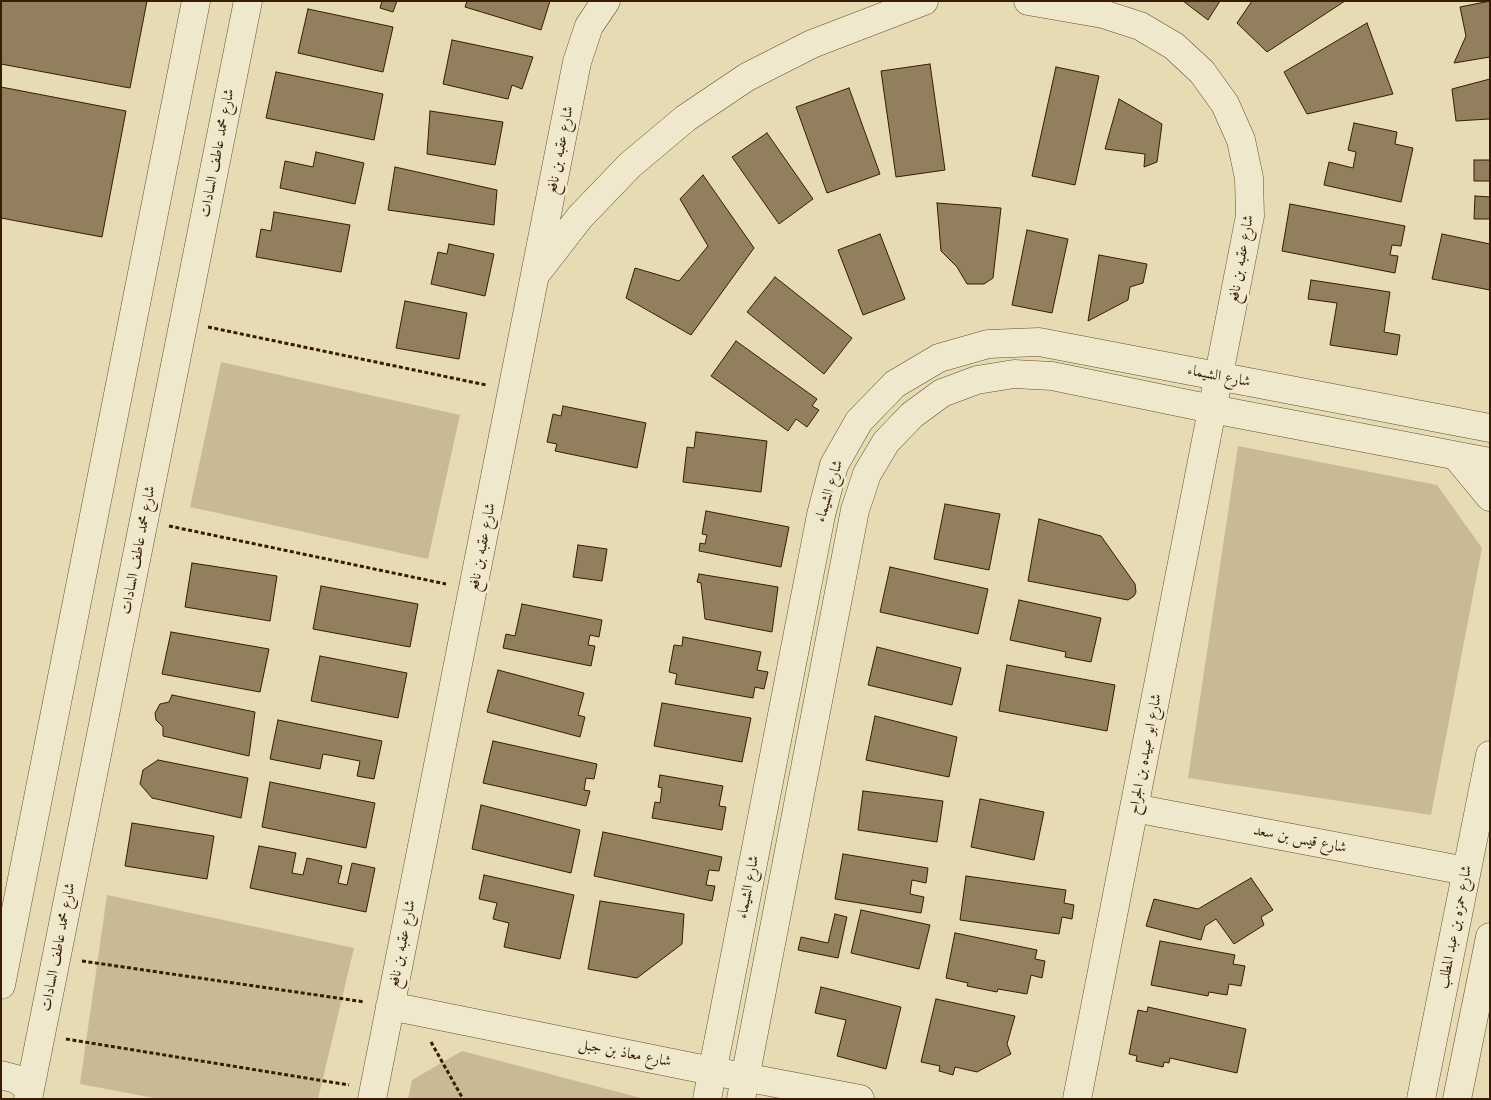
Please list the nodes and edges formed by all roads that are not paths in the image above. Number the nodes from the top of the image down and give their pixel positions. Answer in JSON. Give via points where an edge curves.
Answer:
{"nodes":[{"id":1,"x":196,"y":1,"type":"edge"},
{"id":2,"x":248,"y":1,"type":"edge"},
{"id":3,"x":606,"y":1,"type":"edge"},
{"id":4,"x":924,"y":1,"type":"edge"},
{"id":5,"x":1028,"y":1,"type":"edge"},
{"id":6,"x":536,"y":275,"type":"junction"},
{"id":7,"x":1219,"y":375,"type":"junction"},
{"id":8,"x":1212,"y":409,"type":"junction"},
{"id":9,"x":1490,"y":409,"type":"edge"},
{"id":10,"x":1477,"y":425,"type":"edge"},
{"id":11,"x":1456,"y":456,"type":"junction"},
{"id":12,"x":1490,"y":462,"type":"edge"},
{"id":13,"x":1490,"y":497,"type":"edge"},
{"id":14,"x":1490,"y":755,"type":"edge"},
{"id":15,"x":1134,"y":808,"type":"junction"},
{"id":16,"x":1466,"y":871,"type":"junction"},
{"id":17,"x":1490,"y":937,"type":"edge"},
{"id":18,"x":1,"y":985,"type":"edge"},
{"id":19,"x":402,"y":1008,"type":"junction"},
{"id":20,"x":712,"y":1071,"type":"junction"},
{"id":21,"x":1,"y":1075,"type":"edge"},
{"id":22,"x":743,"y":1088,"type":"edge"},
{"id":23,"x":29,"y":1094,"type":"edge"},
{"id":24,"x":373,"y":1094,"type":"edge"},
{"id":25,"x":706,"y":1099,"type":"edge"},
{"id":26,"x":860,"y":1099,"type":"edge"},
{"id":27,"x":1077,"y":1099,"type":"edge"},
{"id":28,"x":1421,"y":1099,"type":"edge"},
{"id":29,"x":1457,"y":1099,"type":"edge"}],
"edges":[{"from":1,"to":18,"type":"street"},
{"from":2,"to":23,"type":"street","name":"شارع محمد عاطف السادات"},
{"from":3,"to":6,"type":"street","name":"شارع عقبه بن نافع","via":[[589,26],[578,62]]},
{"from":4,"to":6,"type":"street","via":[[812,44],[747,77],[686,118],[624,171],[580,217]]},
{"from":5,"to":7,"type":"street","name":"شارع عقبه بن نافع","via":[[1104,14],[1140,26],[1174,46],[1202,72],[1225,104],[1241,140],[1249,178],[1250,216]]},
{"from":6,"to":19,"type":"street","name":"شارع عقبه بن نافع","via":[[473,589]]},
{"from":7,"to":8,"type":"street","name":"شارع عقبه بن نافع"},
{"from":7,"to":10,"type":"street","name":"شارع الشيماء"},
{"from":7,"to":20,"type":"street","name":"شارع الشيماء","via":[[1040,342],[988,344],[939,358],[910,375],[895,384],[859,420],[834,465],[820,515]]},
{"from":8,"to":11,"type":"street","name":"شارع الشيماء"},
{"from":8,"to":15,"type":"street","name":"شارع ابو عبيده بن الجراح"},
{"from":8,"to":22,"type":"street","name":"شارع الشيماء","via":[[1052,376],[1014,374],[977,380],[942,393],[912,415],[886,442],[867,474],[855,510]]},
{"from":9,"to":10,"type":"street"},
{"from":11,"to":12,"type":"street","name":"شارع الشيماء"},
{"from":11,"to":13,"type":"street"},
{"from":14,"to":16,"type":"street","name":"شارع حمزه بن عبد المطلب"},
{"from":15,"to":16,"type":"street","name":"شارع قيس بن سعد"},
{"from":15,"to":27,"type":"street","name":"شارع ابو عبيده بن الجراح"},
{"from":16,"to":28,"type":"street","name":"شارع حمزه بن عبد المطلب"},
{"from":17,"to":29,"type":"street"},
{"from":19,"to":20,"type":"street","name":"شارع معاذ بن جبل"},
{"from":19,"to":24,"type":"street","name":"شارع عقبه بن نافع"},
{"from":20,"to":22,"type":"street","name":"شارع معاذ بن جبل"},
{"from":20,"to":25,"type":"street","name":"شارع الشيماء"},
{"from":21,"to":23,"type":"street","via":[[16,1079]]},
{"from":22,"to":26,"type":"street","name":"شارع معاذ بن جبل"}]}
